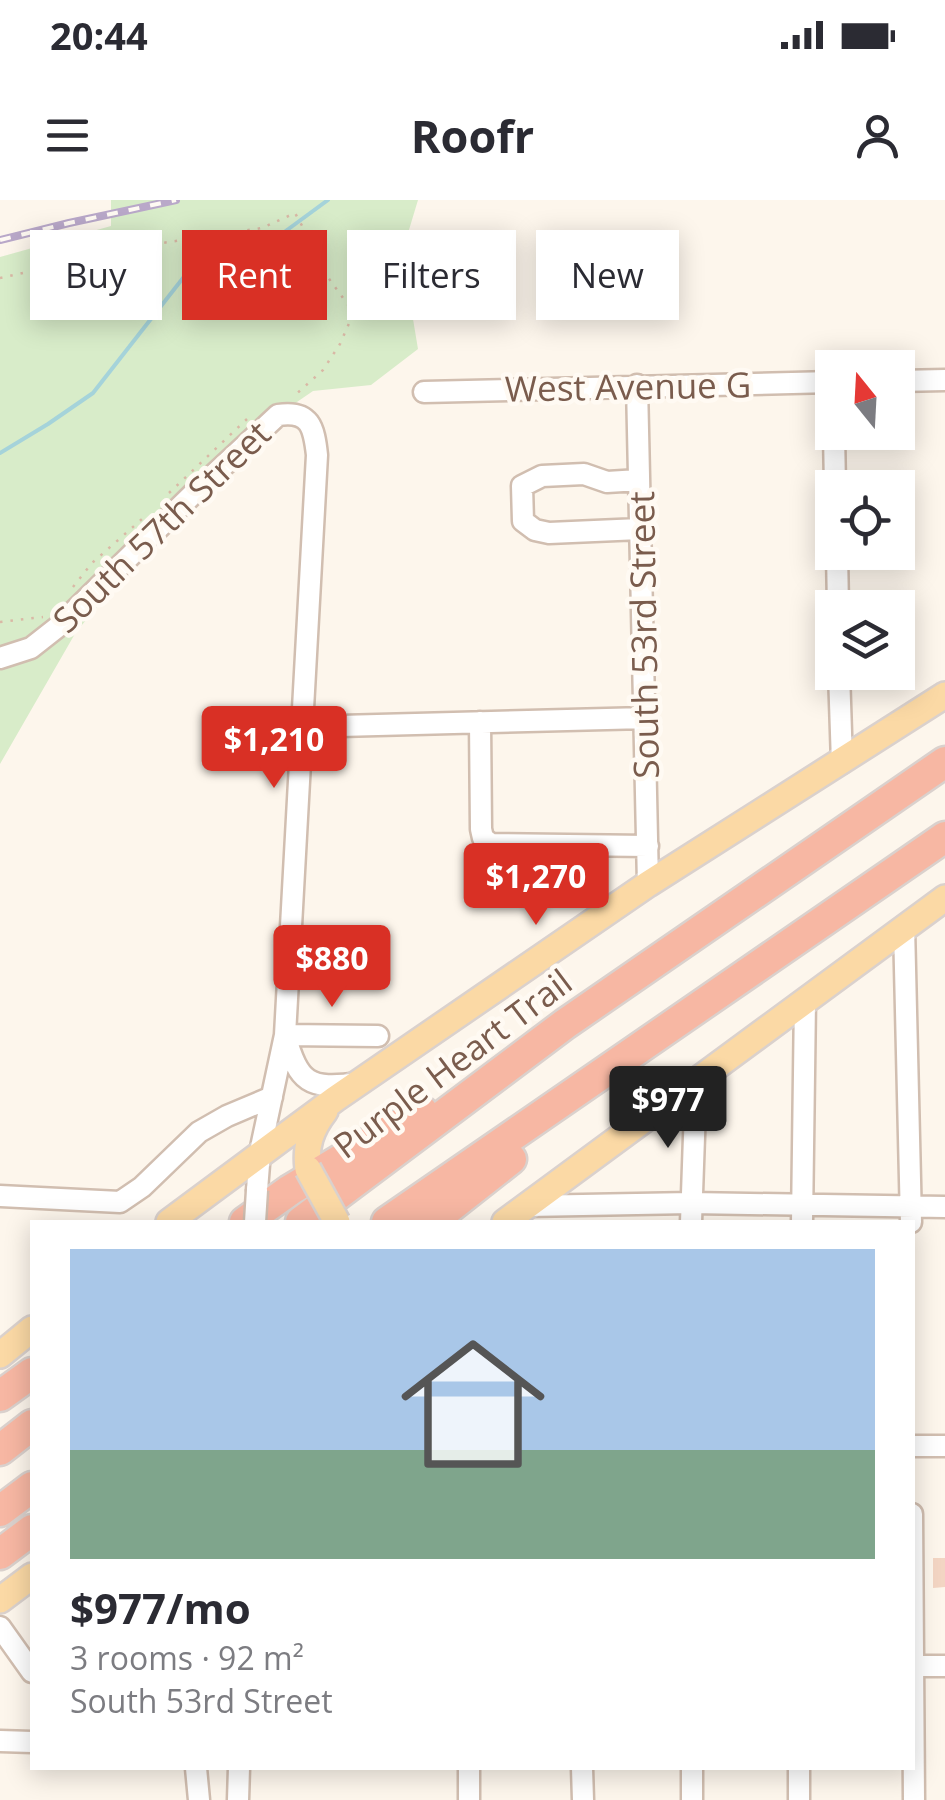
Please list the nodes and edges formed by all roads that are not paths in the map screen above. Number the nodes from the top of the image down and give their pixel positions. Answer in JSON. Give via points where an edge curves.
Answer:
{"nodes":[{"id":1,"x":945,"y":380,"type":"edge"},
{"id":2,"x":915,"y":381,"type":"edge"},
{"id":3,"x":815,"y":384,"type":"edge"},
{"id":4,"x":636,"y":385,"type":"junction"},
{"id":5,"x":424,"y":392,"type":"dead end"},
{"id":6,"x":639,"y":480,"type":"junction"},
{"id":7,"x":640,"y":529,"type":"junction"},
{"id":8,"x":0,"y":658,"type":"edge"},
{"id":9,"x":840,"y":690,"type":"edge"},
{"id":10,"x":945,"y":696,"type":"edge"},
{"id":11,"x":646,"y":718,"type":"junction"},
{"id":12,"x":480,"y":722,"type":"junction"},
{"id":13,"x":302,"y":727,"type":"junction"},
{"id":14,"x":842,"y":762,"type":"junction"},
{"id":15,"x":945,"y":762,"type":"edge"},
{"id":16,"x":945,"y":836,"type":"edge"},
{"id":17,"x":648,"y":846,"type":"junction"},
{"id":18,"x":648,"y":884,"type":"junction"},
{"id":19,"x":945,"y":898,"type":"edge"},
{"id":20,"x":904,"y":926,"type":"junction"},
{"id":21,"x":805,"y":1000,"type":"junction"},
{"id":22,"x":565,"y":1024,"type":"junction"},
{"id":23,"x":285,"y":1035,"type":"junction"},
{"id":24,"x":378,"y":1036,"type":"dead end"},
{"id":25,"x":605,"y":1072,"type":"junction"},
{"id":26,"x":696,"y":1080,"type":"junction"},
{"id":27,"x":360,"y":1083,"type":"junction"},
{"id":28,"x":272,"y":1096,"type":"junction"},
{"id":29,"x":335,"y":1099,"type":"junction"},
{"id":30,"x":260,"y":1152,"type":"junction"},
{"id":31,"x":0,"y":1196,"type":"edge"},
{"id":32,"x":528,"y":1206,"type":"junction"},
{"id":33,"x":945,"y":1207,"type":"edge"},
{"id":34,"x":691,"y":1213,"type":"edge"},
{"id":35,"x":580,"y":1214,"type":"edge"},
{"id":36,"x":802,"y":1214,"type":"edge"},
{"id":37,"x":912,"y":1214,"type":"edge"},
{"id":38,"x":172,"y":1220,"type":"edge"},
{"id":39,"x":248,"y":1220,"type":"edge"},
{"id":40,"x":255,"y":1220,"type":"edge"},
{"id":41,"x":304,"y":1220,"type":"edge"},
{"id":42,"x":337,"y":1220,"type":"edge"},
{"id":43,"x":390,"y":1220,"type":"edge"},
{"id":44,"x":434,"y":1220,"type":"edge"},
{"id":45,"x":508,"y":1220,"type":"edge"},
{"id":46,"x":30,"y":1331,"type":"edge"},
{"id":47,"x":0,"y":1354,"type":"edge"},
{"id":48,"x":30,"y":1374,"type":"edge"},
{"id":49,"x":0,"y":1396,"type":"edge"},
{"id":50,"x":30,"y":1427,"type":"edge"},
{"id":51,"x":915,"y":1446,"type":"edge"},
{"id":52,"x":945,"y":1446,"type":"edge"},
{"id":53,"x":0,"y":1450,"type":"edge"},
{"id":54,"x":30,"y":1488,"type":"edge"},
{"id":55,"x":0,"y":1511,"type":"edge"},
{"id":56,"x":30,"y":1532,"type":"edge"},
{"id":57,"x":0,"y":1554,"type":"edge"},
{"id":58,"x":30,"y":1578,"type":"edge"},
{"id":59,"x":0,"y":1600,"type":"edge"},
{"id":60,"x":0,"y":1627,"type":"edge"},
{"id":61,"x":915,"y":1666,"type":"edge"},
{"id":62,"x":945,"y":1666,"type":"edge"},
{"id":63,"x":30,"y":1669,"type":"edge"},
{"id":64,"x":0,"y":1741,"type":"edge"},
{"id":65,"x":30,"y":1742,"type":"edge"},
{"id":66,"x":196,"y":1770,"type":"edge"},
{"id":67,"x":239,"y":1770,"type":"edge"},
{"id":68,"x":469,"y":1770,"type":"edge"},
{"id":69,"x":582,"y":1770,"type":"edge"},
{"id":70,"x":692,"y":1770,"type":"edge"},
{"id":71,"x":799,"y":1770,"type":"edge"},
{"id":72,"x":914,"y":1770,"type":"edge"},
{"id":73,"x":199,"y":1800,"type":"edge"},
{"id":74,"x":238,"y":1800,"type":"edge"},
{"id":75,"x":469,"y":1800,"type":"edge"},
{"id":76,"x":582,"y":1800,"type":"edge"},
{"id":77,"x":692,"y":1800,"type":"edge"},
{"id":78,"x":798,"y":1800,"type":"edge"},
{"id":79,"x":914,"y":1800,"type":"edge"}],
"edges":[{"from":1,"to":2,"type":"street"},
{"from":3,"to":4,"type":"street","name":"West Avenue G"},
{"from":4,"to":5,"type":"street","name":"West Avenue G"},
{"from":4,"to":6,"type":"street","name":"South 53rd Street"},
{"from":6,"to":7,"type":"street","name":"South 53rd Street"},
{"from":6,"to":7,"type":"street","via":[[542,476],[522,486],[523,521],[534,530]]},
{"from":7,"to":11,"type":"street","name":"South 53rd Street"},
{"from":8,"to":13,"type":"street","name":"South 57th Street","via":[[31,648],[60,626],[278,415],[292,412],[315,430],[317,455]]},
{"from":9,"to":14,"type":"street"},
{"from":10,"to":14,"type":"main road"},
{"from":11,"to":12,"type":"street"},
{"from":11,"to":17,"type":"street","name":"South 53rd Street"},
{"from":12,"to":13,"type":"street"},
{"from":12,"to":17,"type":"street","via":[[483,838],[492,844]]},
{"from":13,"to":23,"type":"street","name":"South 57th Street"},
{"from":14,"to":18,"type":"main road"},
{"from":15,"to":22,"type":"highway","name":"Purple Heart Trail"},
{"from":16,"to":25,"type":"highway"},
{"from":17,"to":18,"type":"street","name":"South 53rd Street"},
{"from":18,"to":27,"type":"main road"},
{"from":19,"to":20,"type":"main road"},
{"from":20,"to":21,"type":"main road"},
{"from":20,"to":37,"type":"street"},
{"from":21,"to":26,"type":"main road"},
{"from":21,"to":36,"type":"street"},
{"from":22,"to":39,"type":"highway"},
{"from":22,"to":41,"type":"highway","name":"Purple Heart Trail"},
{"from":23,"to":24,"type":"street"},
{"from":23,"to":27,"type":"street","name":"South 57th Street","via":[[294,1064],[314,1084]]},
{"from":23,"to":28,"type":"street","name":"South 57th Street"},
{"from":25,"to":43,"type":"highway"},
{"from":25,"to":44,"type":"highway","via":[[534,1141]]},
{"from":26,"to":32,"type":"main road"},
{"from":26,"to":34,"type":"street"},
{"from":27,"to":29,"type":"main road"},
{"from":28,"to":30,"type":"street","name":"South 57th Street"},
{"from":28,"to":31,"type":"street","via":[[199,1132],[120,1202]]},
{"from":29,"to":30,"type":"main road"},
{"from":29,"to":42,"type":"main road","bridge":true,"via":[[312,1128],[306,1155]]},
{"from":30,"to":38,"type":"main road"},
{"from":30,"to":40,"type":"street","name":"South 57th Street","bridge":true},
{"from":32,"to":35,"type":"street"},
{"from":32,"to":45,"type":"main road"},
{"from":33,"to":37,"type":"street"},
{"from":34,"to":35,"type":"street"},
{"from":34,"to":36,"type":"street"},
{"from":36,"to":37,"type":"street"},
{"from":46,"to":47,"type":"main road"},
{"from":48,"to":49,"type":"highway"},
{"from":50,"to":53,"type":"highway"},
{"from":51,"to":52,"type":"street"},
{"from":54,"to":55,"type":"highway"},
{"from":56,"to":57,"type":"highway"},
{"from":58,"to":59,"type":"main road"},
{"from":60,"to":63,"type":"street"},
{"from":61,"to":62,"type":"street"},
{"from":64,"to":65,"type":"street"},
{"from":66,"to":73,"type":"street"},
{"from":67,"to":74,"type":"street"},
{"from":68,"to":75,"type":"street"},
{"from":69,"to":76,"type":"street"},
{"from":70,"to":77,"type":"street"},
{"from":71,"to":78,"type":"street"},
{"from":72,"to":79,"type":"street"}]}
